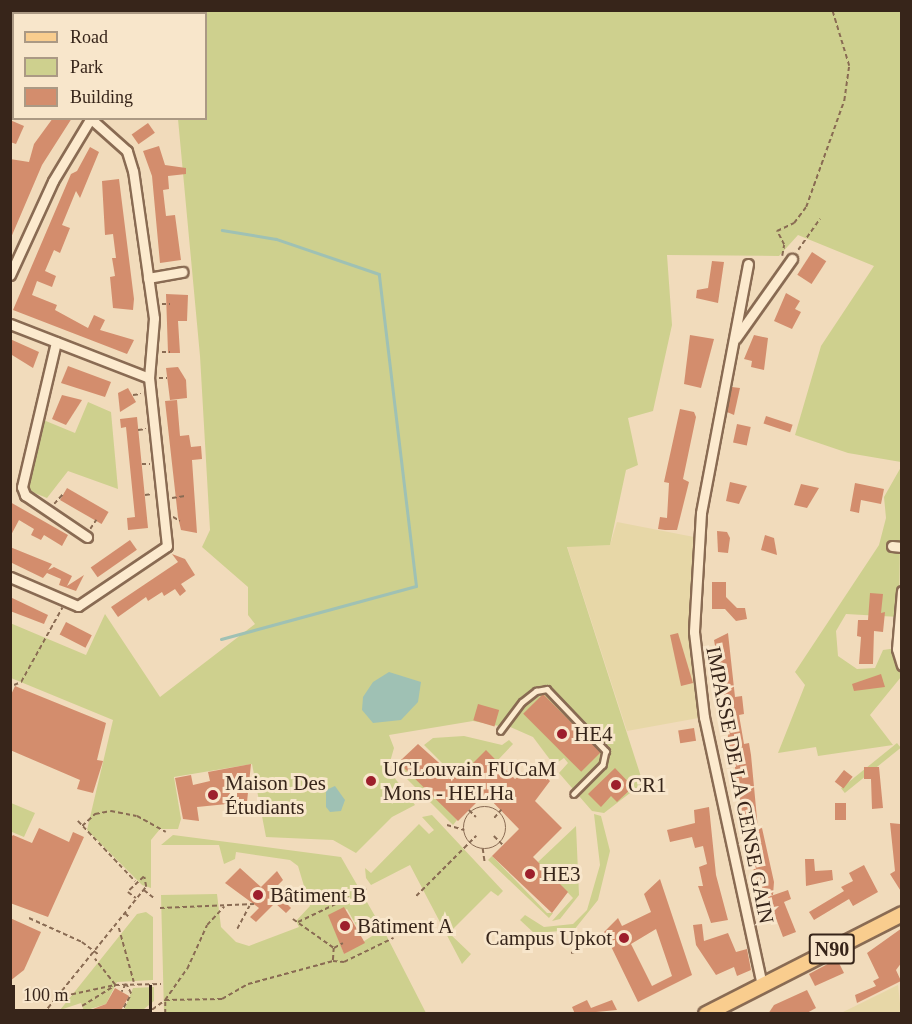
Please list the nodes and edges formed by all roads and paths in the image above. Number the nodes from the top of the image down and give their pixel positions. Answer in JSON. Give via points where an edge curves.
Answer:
{"nodes":[{"id":1,"x":832,"y":10,"type":"edge"},
{"id":2,"x":89,"y":120,"type":"edge"},
{"id":3,"x":820,"y":219,"type":"dead end"},
{"id":4,"x":792,"y":259,"type":"joint"},
{"id":5,"x":748,"y":264,"type":"dead end"},
{"id":6,"x":182,"y":272,"type":"dead end"},
{"id":7,"x":10,"y":275,"type":"edge"},
{"id":8,"x":148,"y":278,"type":"junction"},
{"id":9,"x":777,"y":280,"type":"junction"},
{"id":10,"x":10,"y":324,"type":"edge"},
{"id":11,"x":56,"y":342,"type":"junction"},
{"id":12,"x":733,"y":342,"type":"junction"},
{"id":13,"x":148,"y":378,"type":"junction"},
{"id":14,"x":64,"y":493,"type":"dead end"},
{"id":15,"x":185,"y":496,"type":"dead end"},
{"id":16,"x":162,"y":499,"type":"junction"},
{"id":17,"x":50,"y":511,"type":"junction"},
{"id":18,"x":87,"y":537,"type":"dead end"},
{"id":19,"x":10,"y":577,"type":"edge"},
{"id":20,"x":902,"y":591,"type":"edge"},
{"id":21,"x":65,"y":602,"type":"junction"},
{"id":22,"x":902,"y":664,"type":"edge"},
{"id":23,"x":14,"y":685,"type":"dead end"},
{"id":24,"x":500,"y":731,"type":"dead end"},
{"id":25,"x":574,"y":794,"type":"dead end"},
{"id":26,"x":470,"y":811,"type":"junction"},
{"id":27,"x":500,"y":811,"type":"junction"},
{"id":28,"x":476,"y":818,"type":"dead end"},
{"id":29,"x":494,"y":818,"type":"dead end"},
{"id":30,"x":78,"y":821,"type":"dead end"},
{"id":31,"x":81,"y":825,"type":"junction"},
{"id":32,"x":447,"y":825,"type":"dead end"},
{"id":33,"x":465,"y":830,"type":"junction"},
{"id":34,"x":166,"y":832,"type":"dead end"},
{"id":35,"x":476,"y":836,"type":"dead end"},
{"id":36,"x":494,"y":836,"type":"dead end"},
{"id":37,"x":470,"y":842,"type":"junction"},
{"id":38,"x":500,"y":842,"type":"junction"},
{"id":39,"x":503,"y":845,"type":"dead end"},
{"id":40,"x":483,"y":848,"type":"junction"},
{"id":41,"x":485,"y":863,"type":"dead end"},
{"id":42,"x":136,"y":882,"type":"junction"},
{"id":43,"x":367,"y":889,"type":"dead end"},
{"id":44,"x":143,"y":890,"type":"junction"},
{"id":45,"x":416,"y":896,"type":"dead end"},
{"id":46,"x":136,"y":898,"type":"junction"},
{"id":47,"x":155,"y":899,"type":"dead end"},
{"id":48,"x":254,"y":904,"type":"dead end"},
{"id":49,"x":249,"y":906,"type":"junction"},
{"id":50,"x":224,"y":907,"type":"junction"},
{"id":51,"x":160,"y":908,"type":"dead end"},
{"id":52,"x":124,"y":913,"type":"junction"},
{"id":53,"x":902,"y":914,"type":"edge"},
{"id":54,"x":129,"y":917,"type":"dead end"},
{"id":55,"x":29,"y":918,"type":"dead end"},
{"id":56,"x":293,"y":919,"type":"dead end"},
{"id":57,"x":298,"y":922,"type":"junction"},
{"id":58,"x":119,"y":928,"type":"dead end"},
{"id":59,"x":237,"y":929,"type":"dead end"},
{"id":60,"x":393,"y":938,"type":"dead end"},
{"id":61,"x":343,"y":943,"type":"dead end"},
{"id":62,"x":334,"y":948,"type":"junction"},
{"id":63,"x":581,"y":950,"type":"dead end"},
{"id":64,"x":94,"y":951,"type":"junction"},
{"id":65,"x":571,"y":953,"type":"dead end"},
{"id":66,"x":98,"y":954,"type":"dead end"},
{"id":67,"x":95,"y":959,"type":"dead end"},
{"id":68,"x":333,"y":961,"type":"junction"},
{"id":69,"x":134,"y":983,"type":"junction"},
{"id":70,"x":126,"y":984,"type":"junction"},
{"id":71,"x":161,"y":984,"type":"dead end"},
{"id":72,"x":115,"y":985,"type":"junction"},
{"id":73,"x":762,"y":985,"type":"junction"},
{"id":74,"x":122,"y":992,"type":"dead end"},
{"id":75,"x":64,"y":996,"type":"dead end"},
{"id":76,"x":165,"y":1000,"type":"junction"},
{"id":77,"x":82,"y":1006,"type":"dead end"},
{"id":78,"x":43,"y":1014,"type":"edge"},
{"id":79,"x":120,"y":1014,"type":"edge"},
{"id":80,"x":146,"y":1014,"type":"edge"},
{"id":81,"x":165,"y":1014,"type":"edge"},
{"id":82,"x":706,"y":1014,"type":"edge"}],
"edges":[{"from":1,"to":9,"type":"path","via":[[849,66],[844,101],[806,207],[794,223],[777,231],[784,245]]},
{"from":2,"to":7,"type":"street","via":[[52,181]]},
{"from":2,"to":8,"type":"street","via":[[121,143],[130,159]]},
{"from":3,"to":4,"type":"path"},
{"from":4,"to":9,"type":"street","name":"IMPASSE DE LA CENSE GAIN"},
{"from":5,"to":12,"type":"street","name":"IMPASSE DE LA CENSE GAIN"},
{"from":6,"to":8,"type":"street"},
{"from":8,"to":13,"type":"street","via":[[154,318]]},
{"from":9,"to":12,"type":"street","name":"IMPASSE DE LA CENSE GAIN"},
{"from":10,"to":11,"type":"street"},
{"from":11,"to":13,"type":"street"},
{"from":11,"to":17,"type":"street","via":[[21,480],[25,495]]},
{"from":12,"to":73,"type":"street","name":"IMPASSE DE LA CENSE GAIN","via":[[701,513],[694,632],[704,717]]},
{"from":13,"to":16,"type":"street"},
{"from":14,"to":17,"type":"path"},
{"from":15,"to":16,"type":"path"},
{"from":16,"to":21,"type":"street","via":[[167,546],[87,603]]},
{"from":17,"to":18,"type":"street"},
{"from":19,"to":21,"type":"street"},
{"from":20,"to":22,"type":"street","via":[[897,649]]},
{"from":21,"to":23,"type":"path","via":[[21,682]]},
{"from":24,"to":25,"type":"lane","via":[[522,702],[536,691],[547,689],[606,752],[603,765]]},
{"from":26,"to":27,"type":"path","via":[[485,807]]},
{"from":26,"to":28,"type":"path"},
{"from":26,"to":33,"type":"path"},
{"from":27,"to":29,"type":"path"},
{"from":27,"to":38,"type":"path","via":[[506,829]]},
{"from":30,"to":31,"type":"path"},
{"from":31,"to":34,"type":"path","via":[[95,814],[111,811],[137,816]]},
{"from":31,"to":42,"type":"path"},
{"from":32,"to":33,"type":"path"},
{"from":33,"to":37,"type":"path"},
{"from":35,"to":37,"type":"path"},
{"from":36,"to":38,"type":"path"},
{"from":37,"to":40,"type":"path"},
{"from":37,"to":45,"type":"path"},
{"from":38,"to":39,"type":"path"},
{"from":38,"to":40,"type":"path"},
{"from":40,"to":41,"type":"path"},
{"from":42,"to":44,"type":"path","via":[[147,879]]},
{"from":42,"to":46,"type":"path","via":[[128,892]]},
{"from":43,"to":57,"type":"path"},
{"from":44,"to":46,"type":"path"},
{"from":44,"to":47,"type":"path"},
{"from":46,"to":52,"type":"path"},
{"from":48,"to":49,"type":"path"},
{"from":49,"to":50,"type":"path"},
{"from":49,"to":59,"type":"path"},
{"from":50,"to":51,"type":"path"},
{"from":50,"to":76,"type":"path","via":[[207,925],[187,969]]},
{"from":52,"to":54,"type":"path"},
{"from":52,"to":64,"type":"path"},
{"from":53,"to":73,"type":"main road","number":"N90"},
{"from":55,"to":64,"type":"path"},
{"from":56,"to":57,"type":"path"},
{"from":57,"to":62,"type":"path"},
{"from":58,"to":69,"type":"path"},
{"from":60,"to":68,"type":"path","via":[[344,962]]},
{"from":61,"to":62,"type":"path"},
{"from":62,"to":68,"type":"path"},
{"from":63,"to":65,"type":"path"},
{"from":64,"to":66,"type":"path"},
{"from":64,"to":78,"type":"path"},
{"from":67,"to":72,"type":"path"},
{"from":68,"to":76,"type":"path","via":[[258,980],[222,999]]},
{"from":69,"to":70,"type":"path"},
{"from":69,"to":71,"type":"path"},
{"from":70,"to":72,"type":"path"},
{"from":70,"to":74,"type":"path"},
{"from":70,"to":79,"type":"path","via":[[131,994]]},
{"from":72,"to":75,"type":"path"},
{"from":72,"to":77,"type":"path"},
{"from":73,"to":82,"type":"main road","number":"N90"},
{"from":76,"to":80,"type":"path"},
{"from":76,"to":81,"type":"path"}]}
